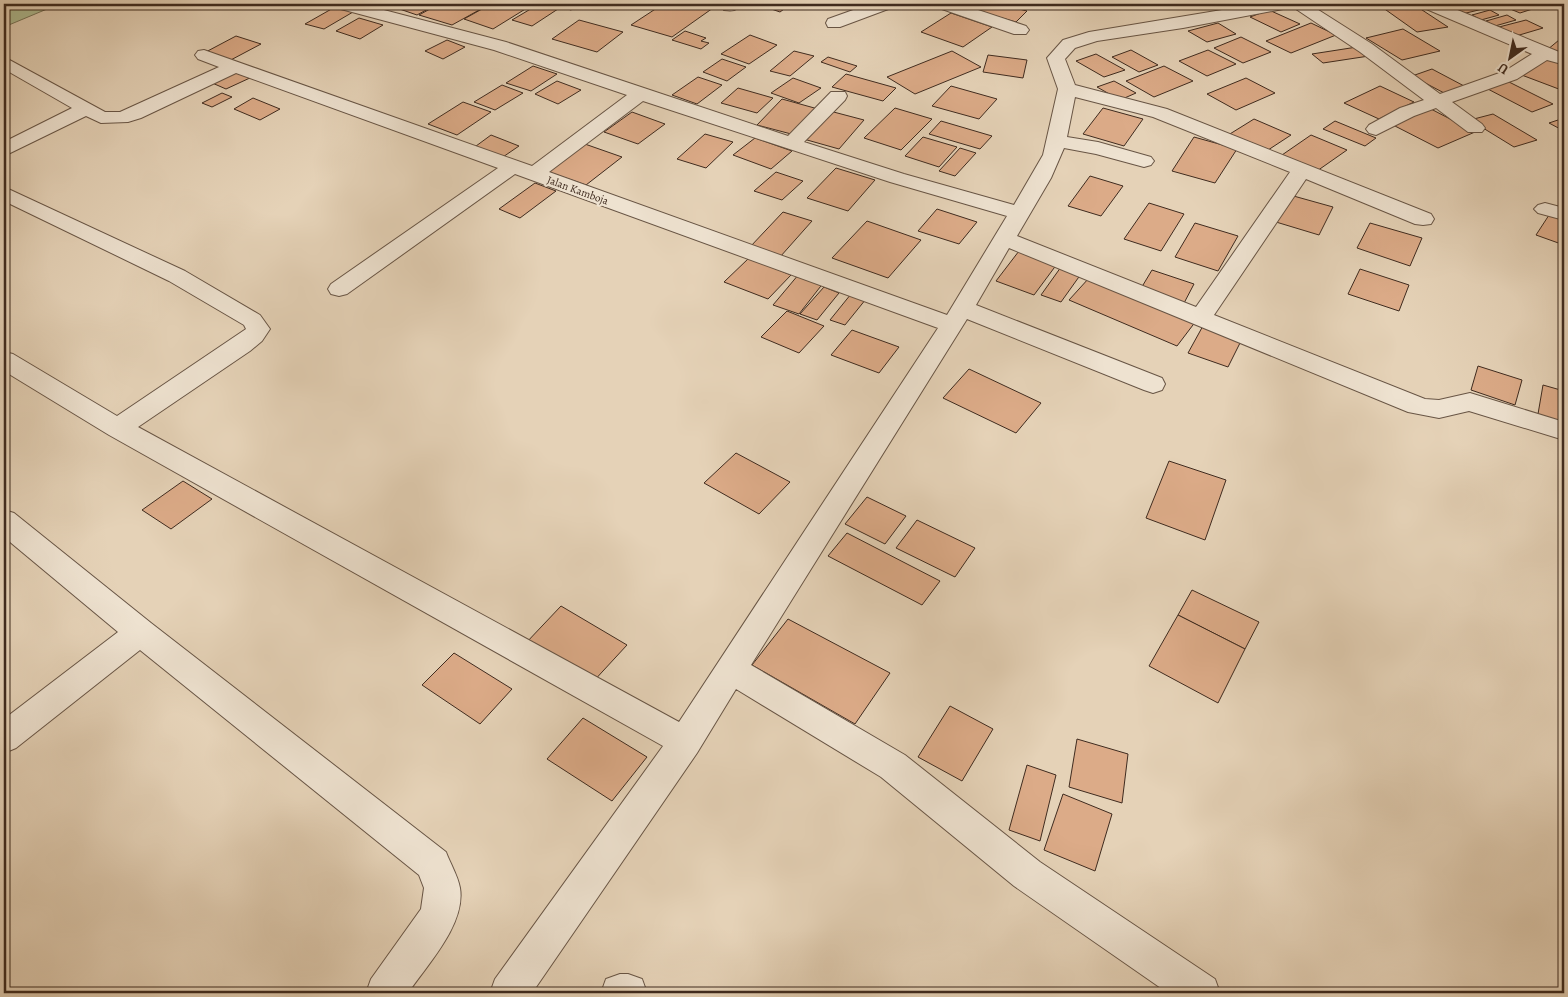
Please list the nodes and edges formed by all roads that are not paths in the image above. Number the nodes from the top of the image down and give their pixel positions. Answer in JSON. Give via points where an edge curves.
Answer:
{"nodes":[{"id":1,"x":343,"y":4,"type":"edge"},
{"id":2,"x":885,"y":4,"type":"edge"},
{"id":3,"x":945,"y":4,"type":"edge"},
{"id":4,"x":1283,"y":4,"type":"edge"},
{"id":5,"x":1298,"y":4,"type":"edge"},
{"id":6,"x":1430,"y":4,"type":"edge"},
{"id":7,"x":834,"y":23,"type":"dead end"},
{"id":8,"x":1020,"y":30,"type":"dead end"},
{"id":9,"x":1546,"y":53,"type":"junction"},
{"id":10,"x":204,"y":55,"type":"dead end"},
{"id":11,"x":1564,"y":60,"type":"edge"},
{"id":12,"x":4,"y":62,"type":"edge"},
{"id":13,"x":235,"y":66,"type":"junction"},
{"id":14,"x":1067,"y":89,"type":"junction"},
{"id":15,"x":639,"y":95,"type":"junction"},
{"id":16,"x":838,"y":96,"type":"dead end"},
{"id":17,"x":1436,"y":101,"type":"junction"},
{"id":18,"x":86,"y":108,"type":"junction"},
{"id":19,"x":1475,"y":128,"type":"dead end"},
{"id":20,"x":1376,"y":129,"type":"dead end"},
{"id":21,"x":1056,"y":141,"type":"junction"},
{"id":22,"x":790,"y":144,"type":"junction"},
{"id":23,"x":4,"y":150,"type":"edge"},
{"id":24,"x":1144,"y":161,"type":"dead end"},
{"id":25,"x":514,"y":166,"type":"junction"},
{"id":26,"x":1301,"y":171,"type":"junction"},
{"id":27,"x":534,"y":174,"type":"junction"},
{"id":28,"x":4,"y":193,"type":"edge"},
{"id":29,"x":1019,"y":213,"type":"junction"},
{"id":30,"x":1423,"y":219,"type":"dead end"},
{"id":31,"x":1003,"y":238,"type":"junction"},
{"id":32,"x":339,"y":289,"type":"dead end"},
{"id":33,"x":957,"y":316,"type":"junction"},
{"id":34,"x":1201,"y":318,"type":"junction"},
{"id":35,"x":4,"y":360,"type":"edge"},
{"id":36,"x":1153,"y":384,"type":"dead end"},
{"id":37,"x":118,"y":428,"type":"junction"},
{"id":38,"x":1564,"y":431,"type":"edge"},
{"id":39,"x":4,"y":521,"type":"edge"},
{"id":40,"x":140,"y":632,"type":"junction"},
{"id":41,"x":730,"y":669,"type":"junction"},
{"id":42,"x":4,"y":738,"type":"edge"},
{"id":43,"x":685,"y":742,"type":"junction"},
{"id":44,"x":385,"y":993,"type":"edge"},
{"id":45,"x":509,"y":993,"type":"edge"},
{"id":46,"x":620,"y":993,"type":"edge"},
{"id":47,"x":628,"y":993,"type":"edge"},
{"id":48,"x":1200,"y":993,"type":"edge"}],
"edges":[{"from":1,"to":15,"type":"street","via":[[500,46]]},
{"from":2,"to":7,"type":"street"},
{"from":3,"to":8,"type":"street"},
{"from":4,"to":14,"type":"street","via":[[1095,36],[1069,44],[1056,58]]},
{"from":5,"to":17,"type":"street","via":[[1366,48]]},
{"from":6,"to":9,"type":"street"},
{"from":9,"to":11,"type":"street"},
{"from":9,"to":17,"type":"street","via":[[1511,75]]},
{"from":10,"to":13,"type":"street","name":"Jalan Kamboja"},
{"from":12,"to":18,"type":"street"},
{"from":13,"to":18,"type":"street","via":[[121,118],[101,117]]},
{"from":13,"to":25,"type":"street","name":"Jalan Kamboja"},
{"from":14,"to":21,"type":"street"},
{"from":14,"to":26,"type":"street","via":[[1160,113]]},
{"from":15,"to":22,"type":"street"},
{"from":15,"to":27,"type":"street"},
{"from":16,"to":22,"type":"street"},
{"from":17,"to":19,"type":"street"},
{"from":17,"to":20,"type":"street"},
{"from":18,"to":23,"type":"street"},
{"from":21,"to":24,"type":"street"},
{"from":21,"to":29,"type":"street","via":[[1053,155]]},
{"from":22,"to":29,"type":"street"},
{"from":25,"to":27,"type":"street","name":"Jalan Kamboja"},
{"from":25,"to":32,"type":"street"},
{"from":26,"to":30,"type":"street"},
{"from":26,"to":34,"type":"street"},
{"from":27,"to":33,"type":"street","name":"Jalan Kamboja"},
{"from":28,"to":37,"type":"street","via":[[177,276],[257,325],[258,329],[247,340]]},
{"from":29,"to":31,"type":"street"},
{"from":31,"to":33,"type":"street"},
{"from":31,"to":34,"type":"street"},
{"from":33,"to":36,"type":"street","name":"Jalan Kamboja"},
{"from":33,"to":41,"type":"street"},
{"from":34,"to":38,"type":"street","via":[[1427,408],[1442,409],[1461,401],[1470,402]]},
{"from":35,"to":37,"type":"street"},
{"from":37,"to":43,"type":"street"},
{"from":39,"to":40,"type":"street"},
{"from":40,"to":42,"type":"street"},
{"from":40,"to":44,"type":"street","via":[[433,864],[442,888],[439,916]]},
{"from":41,"to":43,"type":"street"},
{"from":41,"to":48,"type":"street","via":[[892,766],[1026,874]]},
{"from":43,"to":45,"type":"street"},
{"from":46,"to":47,"type":"street"}]}
